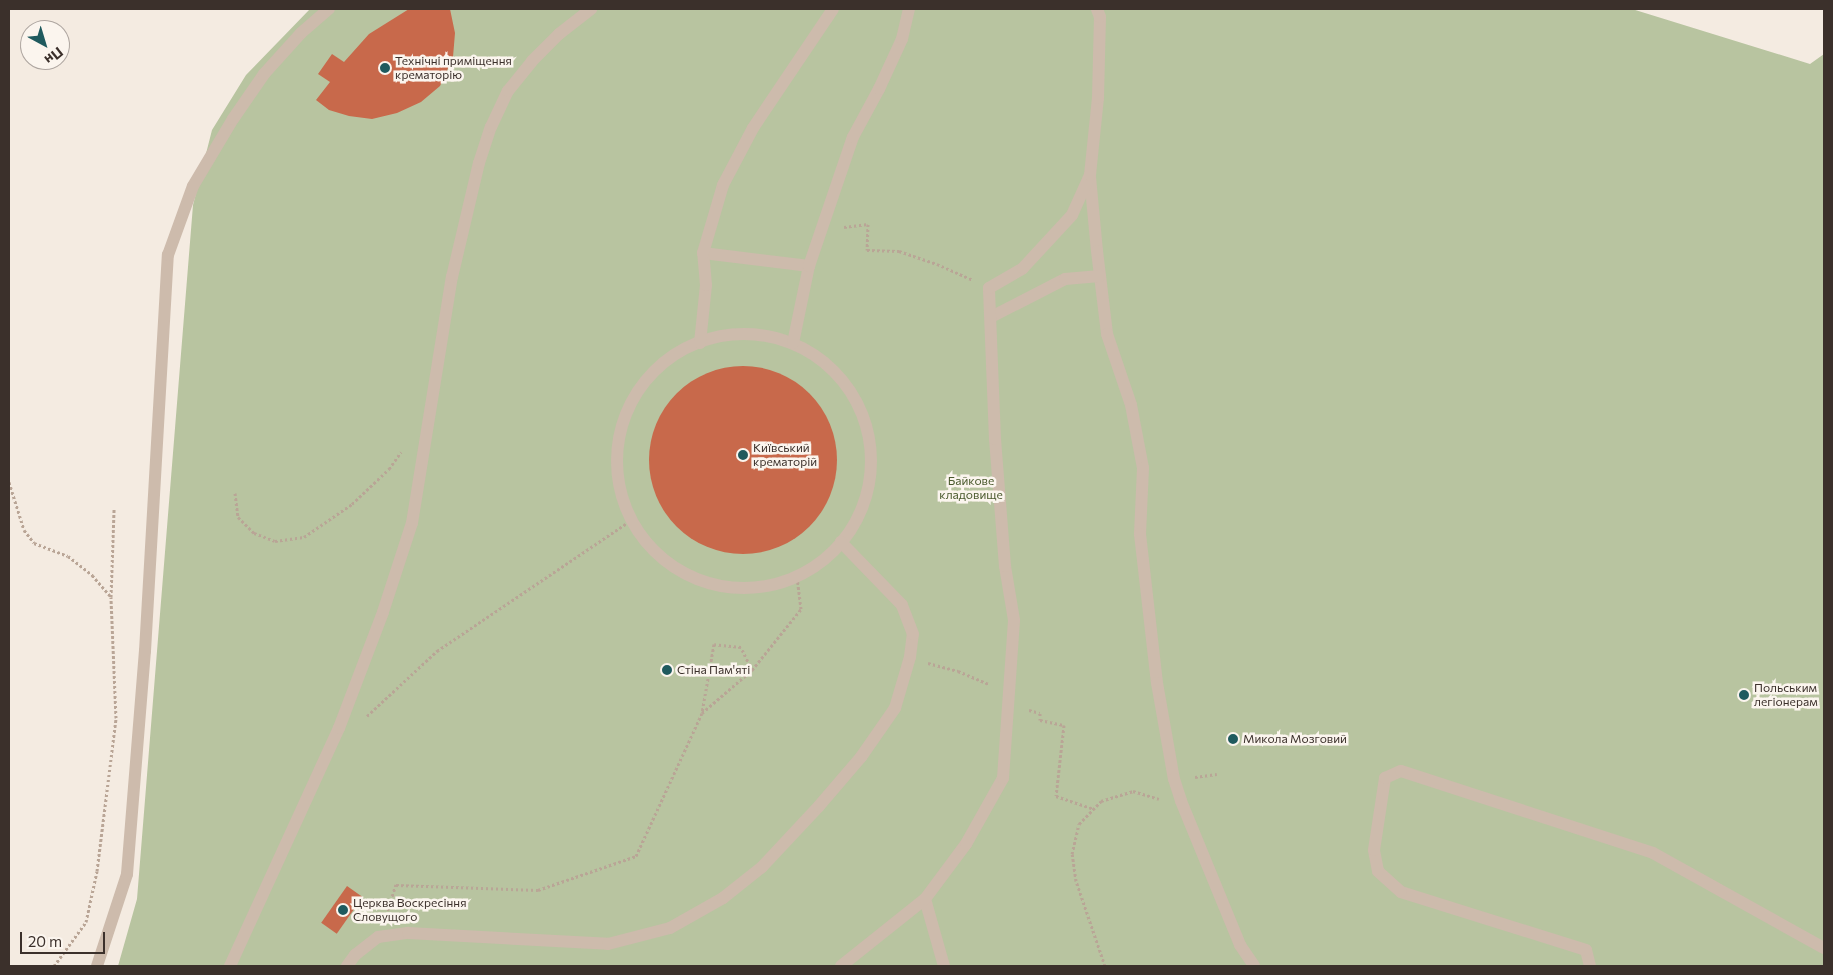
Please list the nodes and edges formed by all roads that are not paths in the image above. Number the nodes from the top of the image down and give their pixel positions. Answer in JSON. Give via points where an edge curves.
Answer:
{"nodes":[{"id":1,"x":329,"y":9,"type":"edge"},
{"id":2,"x":591,"y":9,"type":"edge"},
{"id":3,"x":833,"y":9,"type":"edge"},
{"id":4,"x":909,"y":9,"type":"edge"},
{"id":5,"x":1097,"y":9,"type":"edge"},
{"id":6,"x":1090,"y":175,"type":"junction"},
{"id":7,"x":703,"y":253,"type":"junction"},
{"id":8,"x":809,"y":266,"type":"junction"},
{"id":9,"x":1100,"y":276,"type":"junction"},
{"id":10,"x":991,"y":317,"type":"junction"},
{"id":11,"x":700,"y":343,"type":"junction"},
{"id":12,"x":793,"y":343,"type":"junction"},
{"id":13,"x":842,"y":542,"type":"junction"},
{"id":14,"x":925,"y":899,"type":"junction"},
{"id":15,"x":1824,"y":948,"type":"edge"},
{"id":16,"x":97,"y":966,"type":"edge"},
{"id":17,"x":230,"y":966,"type":"edge"},
{"id":18,"x":347,"y":966,"type":"edge"},
{"id":19,"x":841,"y":966,"type":"edge"},
{"id":20,"x":944,"y":966,"type":"edge"},
{"id":21,"x":1254,"y":966,"type":"edge"},
{"id":22,"x":1590,"y":966,"type":"edge"}],
"edges":[{"from":1,"to":16,"type":"lane","via":[[301,33],[264,74],[233,119],[193,186],[168,255],[127,874]]},
{"from":2,"to":17,"type":"lane","via":[[532,60],[508,91],[491,127],[478,163],[452,277],[412,523],[383,612],[339,728]]},
{"from":3,"to":7,"type":"lane","via":[[749,136],[723,185]]},
{"from":4,"to":8,"type":"lane","via":[[902,39],[853,137]]},
{"from":5,"to":6,"type":"lane","via":[[1100,17],[1098,98]]},
{"from":6,"to":9,"type":"lane"},
{"from":6,"to":10,"type":"lane","via":[[1072,215],[1023,268],[989,288]]},
{"from":7,"to":8,"type":"lane"},
{"from":7,"to":11,"type":"lane","via":[[706,285]]},
{"from":8,"to":12,"type":"lane"},
{"from":9,"to":10,"type":"lane","via":[[1065,279]]},
{"from":9,"to":21,"type":"lane","via":[[1107,334],[1131,404],[1143,468],[1140,534],[1157,682],[1174,779],[1240,944]]},
{"from":10,"to":14,"type":"lane","via":[[1004,566],[1014,620],[1003,778],[966,844]]},
{"from":11,"to":12,"type":"lane","via":[[716,336],[755,334]]},
{"from":11,"to":13,"type":"lane","via":[[680,350],[650,375],[628,407],[617,444],[618,483],[631,520],[654,551],[685,574],[721,586],[760,587],[797,576],[821,562]]},
{"from":12,"to":13,"type":"lane","via":[[827,364],[853,394],[868,430],[871,470],[862,508]]},
{"from":13,"to":18,"type":"lane","via":[[902,604],[913,634],[910,657],[895,708],[861,756],[819,806],[762,866],[723,898],[670,928],[608,944],[408,933],[378,937],[355,955]]},
{"from":14,"to":19,"type":"lane"},
{"from":14,"to":20,"type":"lane"},
{"from":15,"to":22,"type":"lane","via":[[1652,853],[1402,771],[1385,778],[1374,850],[1378,871],[1400,892],[1586,950]]}]}
